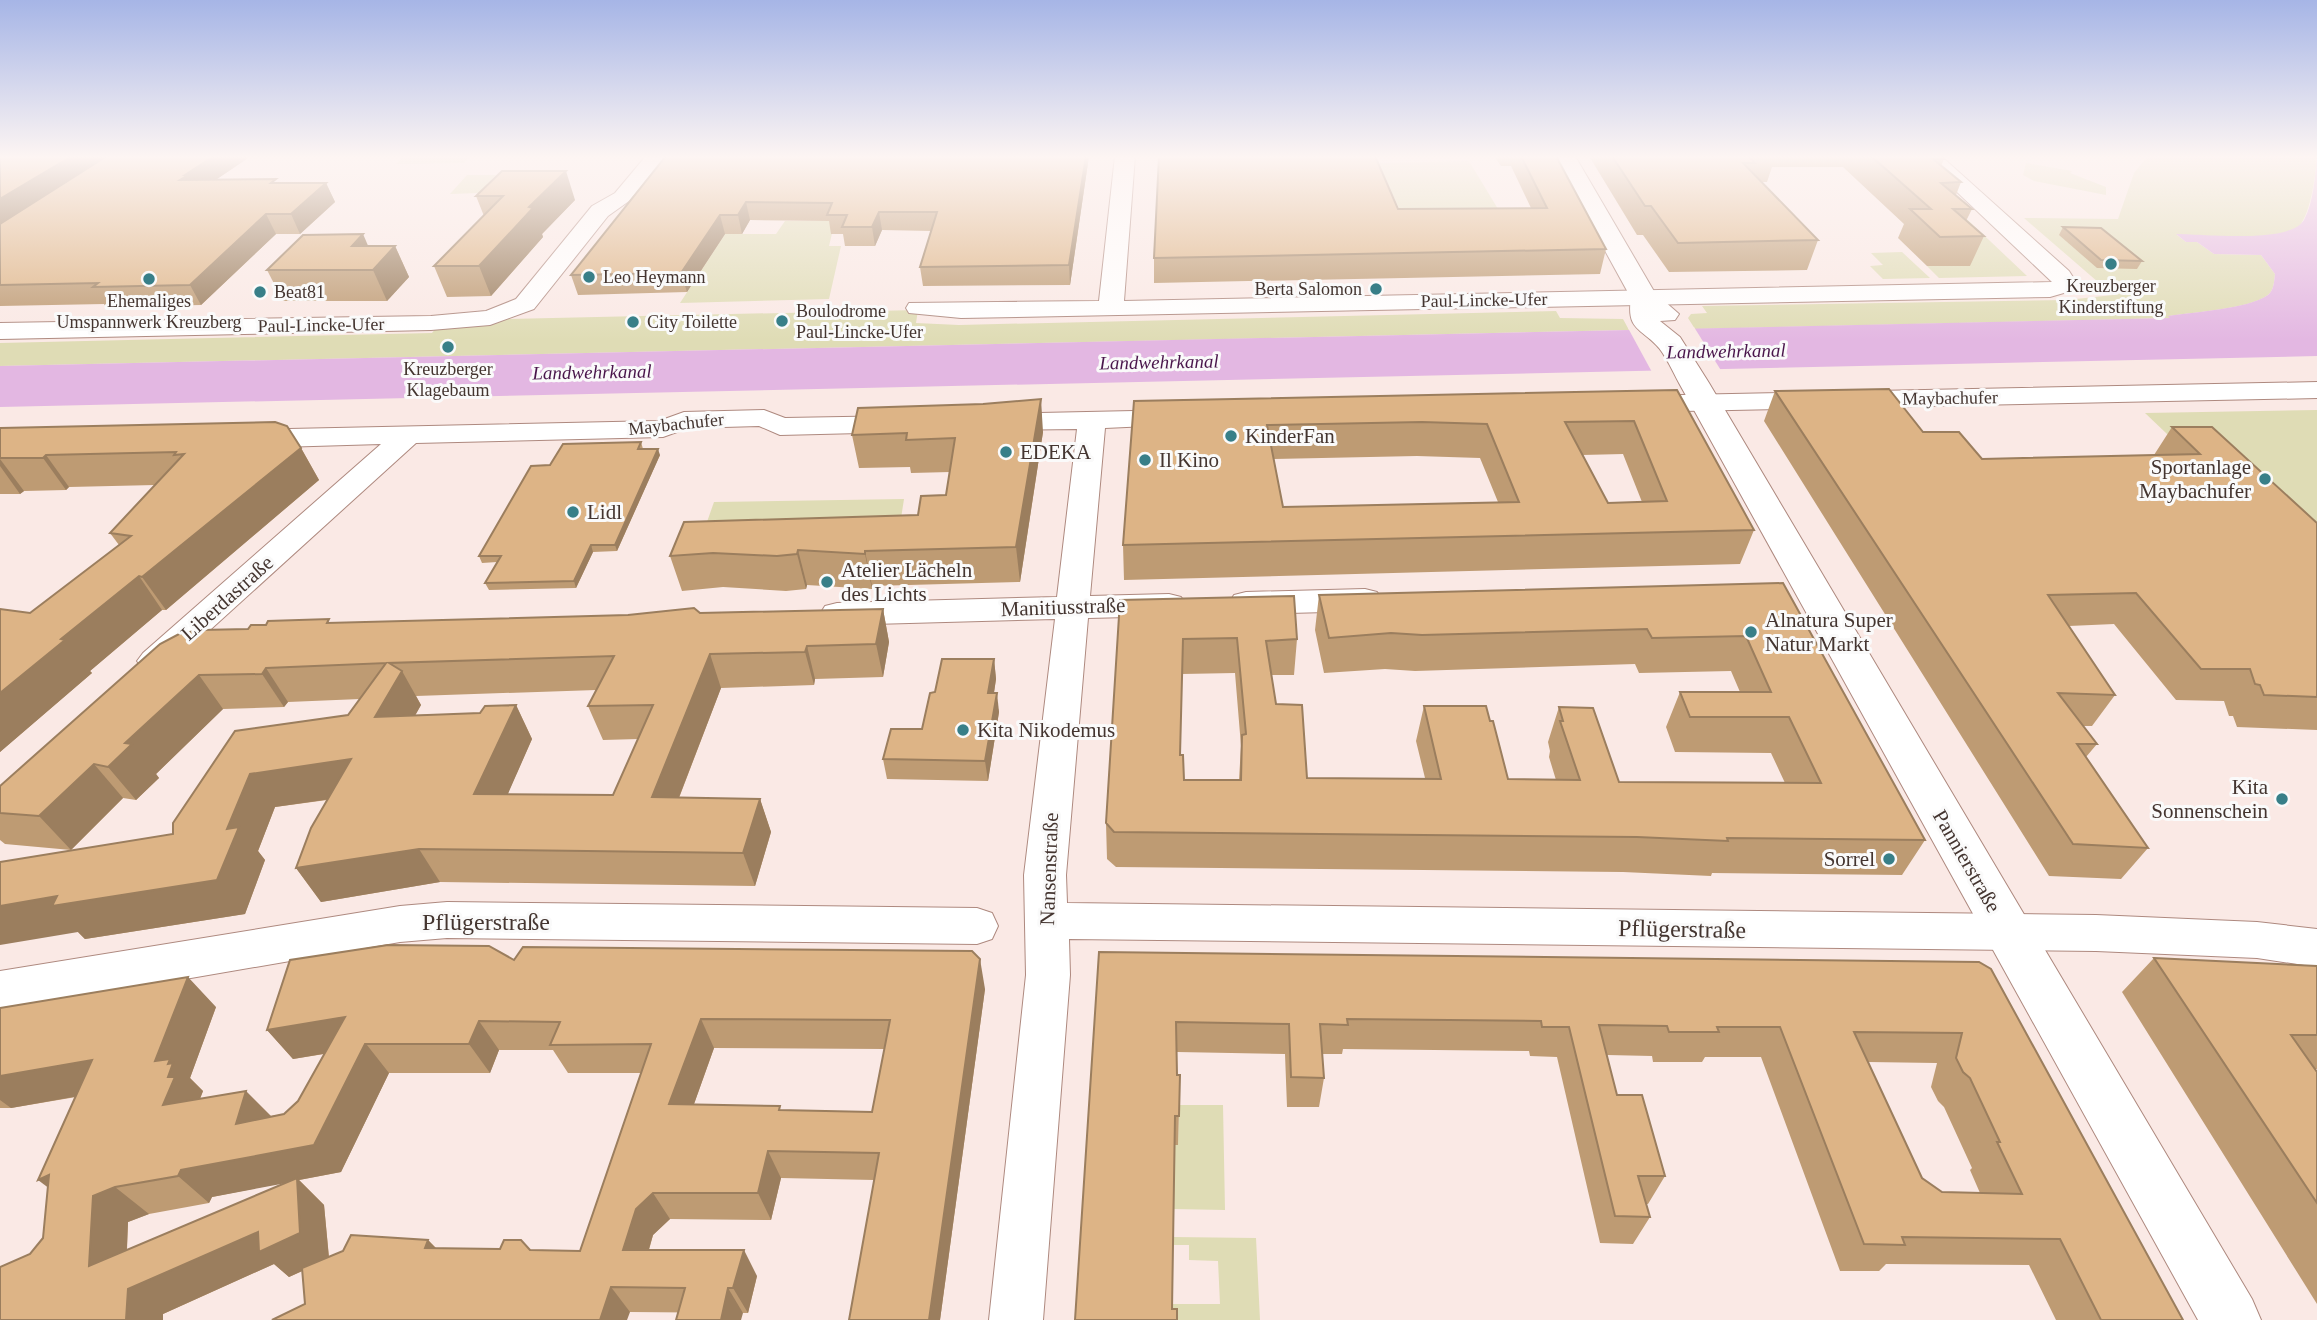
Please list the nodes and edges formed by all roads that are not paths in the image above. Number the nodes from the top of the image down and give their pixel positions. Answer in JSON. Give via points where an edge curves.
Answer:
{"nodes":[{"id":1,"x":595,"y":218,"type":"edge"},
{"id":2,"x":1119,"y":218,"type":"edge"},
{"id":3,"x":1599,"y":218,"type":"edge"},
{"id":4,"x":1997,"y":218,"type":"edge"},
{"id":5,"x":1644,"y":298,"type":"junction"},
{"id":6,"x":918,"y":308,"type":"dead end"},
{"id":7,"x":1111,"y":308,"type":"junction"},
{"id":8,"x":0,"y":331,"type":"edge"},
{"id":9,"x":2317,"y":390,"type":"edge"},
{"id":10,"x":1703,"y":401,"type":"junction"},
{"id":11,"x":1604,"y":407,"type":"edge"},
{"id":12,"x":1209,"y":417,"type":"edge"},
{"id":13,"x":1092,"y":420,"type":"junction"},
{"id":14,"x":967,"y":422,"type":"edge"},
{"id":15,"x":926,"y":423,"type":"edge"},
{"id":16,"x":409,"y":435,"type":"junction"},
{"id":17,"x":328,"y":437,"type":"junction"},
{"id":18,"x":224,"y":439,"type":"edge"},
{"id":19,"x":359,"y":480,"type":"junction"},
{"id":20,"x":1399,"y":599,"type":"edge"},
{"id":21,"x":1071,"y":607,"type":"junction"},
{"id":22,"x":801,"y":615,"type":"edge"},
{"id":23,"x":231,"y":631,"type":"edge"},
{"id":24,"x":189,"y":632,"type":"junction"},
{"id":25,"x":134,"y":680,"type":"edge"},
{"id":26,"x":1046,"y":921,"type":"junction"},
{"id":27,"x":977,"y":926,"type":"dead end"},
{"id":28,"x":2007,"y":931,"type":"junction"},
{"id":29,"x":2317,"y":948,"type":"edge"},
{"id":30,"x":0,"y":991,"type":"edge"},
{"id":31,"x":1016,"y":1320,"type":"edge"},
{"id":32,"x":2231,"y":1320,"type":"edge"}],
"edges":[{"from":1,"to":8,"type":"street","name":"Paul-Lincke-Ufer","via":[[526,304],[490,318]]},
{"from":2,"to":7,"type":"street"},
{"from":3,"to":5,"type":"street","name":"Pannierstraße"},
{"from":4,"to":5,"type":"street","name":"Paul-Lincke-Ufer","via":[[2066,285],[2050,290]]},
{"from":5,"to":7,"type":"street","name":"Paul-Lincke-Ufer"},
{"from":5,"to":10,"type":"street","name":"Pannierstraße","via":[[1642,314],[1664,333]]},
{"from":6,"to":7,"type":"street","name":"Paul-Lincke-Ufer","via":[[961,312]]},
{"from":9,"to":10,"type":"street","name":"Maybachufer"},
{"from":10,"to":11,"type":"street","name":"Maybachufer"},
{"from":10,"to":28,"type":"street","name":"Pannierstraße","via":[[1796,590]]},
{"from":12,"to":13,"type":"street"},
{"from":13,"to":14,"type":"street"},
{"from":13,"to":21,"type":"street","name":"Nansenstraße"},
{"from":15,"to":16,"type":"street","name":"Maybachufer","via":[[780,427],[764,418],[684,420],[663,429]]},
{"from":16,"to":17,"type":"street","name":"Maybachufer"},
{"from":16,"to":19,"type":"street","name":"Liberdastraße"},
{"from":17,"to":18,"type":"street","name":"Maybachufer"},
{"from":17,"to":19,"type":"street"},
{"from":19,"to":24,"type":"street","name":"Liberdastraße"},
{"from":20,"to":21,"type":"street","name":"Manitiusstraße"},
{"from":21,"to":22,"type":"street","name":"Manitiusstraße"},
{"from":21,"to":26,"type":"street","name":"Nansenstraße","via":[[1045,875]]},
{"from":23,"to":24,"type":"street"},
{"from":24,"to":25,"type":"street","name":"Liberdastraße"},
{"from":26,"to":28,"type":"street","name":"Pflügerstraße"},
{"from":26,"to":31,"type":"street","name":"Nansenstraße","via":[[1048,975]]},
{"from":27,"to":30,"type":"street","name":"Pflügerstraße","via":[[447,920]]},
{"from":28,"to":29,"type":"street","name":"Pflügerstraße","via":[[2257,940]]},
{"from":28,"to":32,"type":"street","name":"Pannierstraße"}]}
